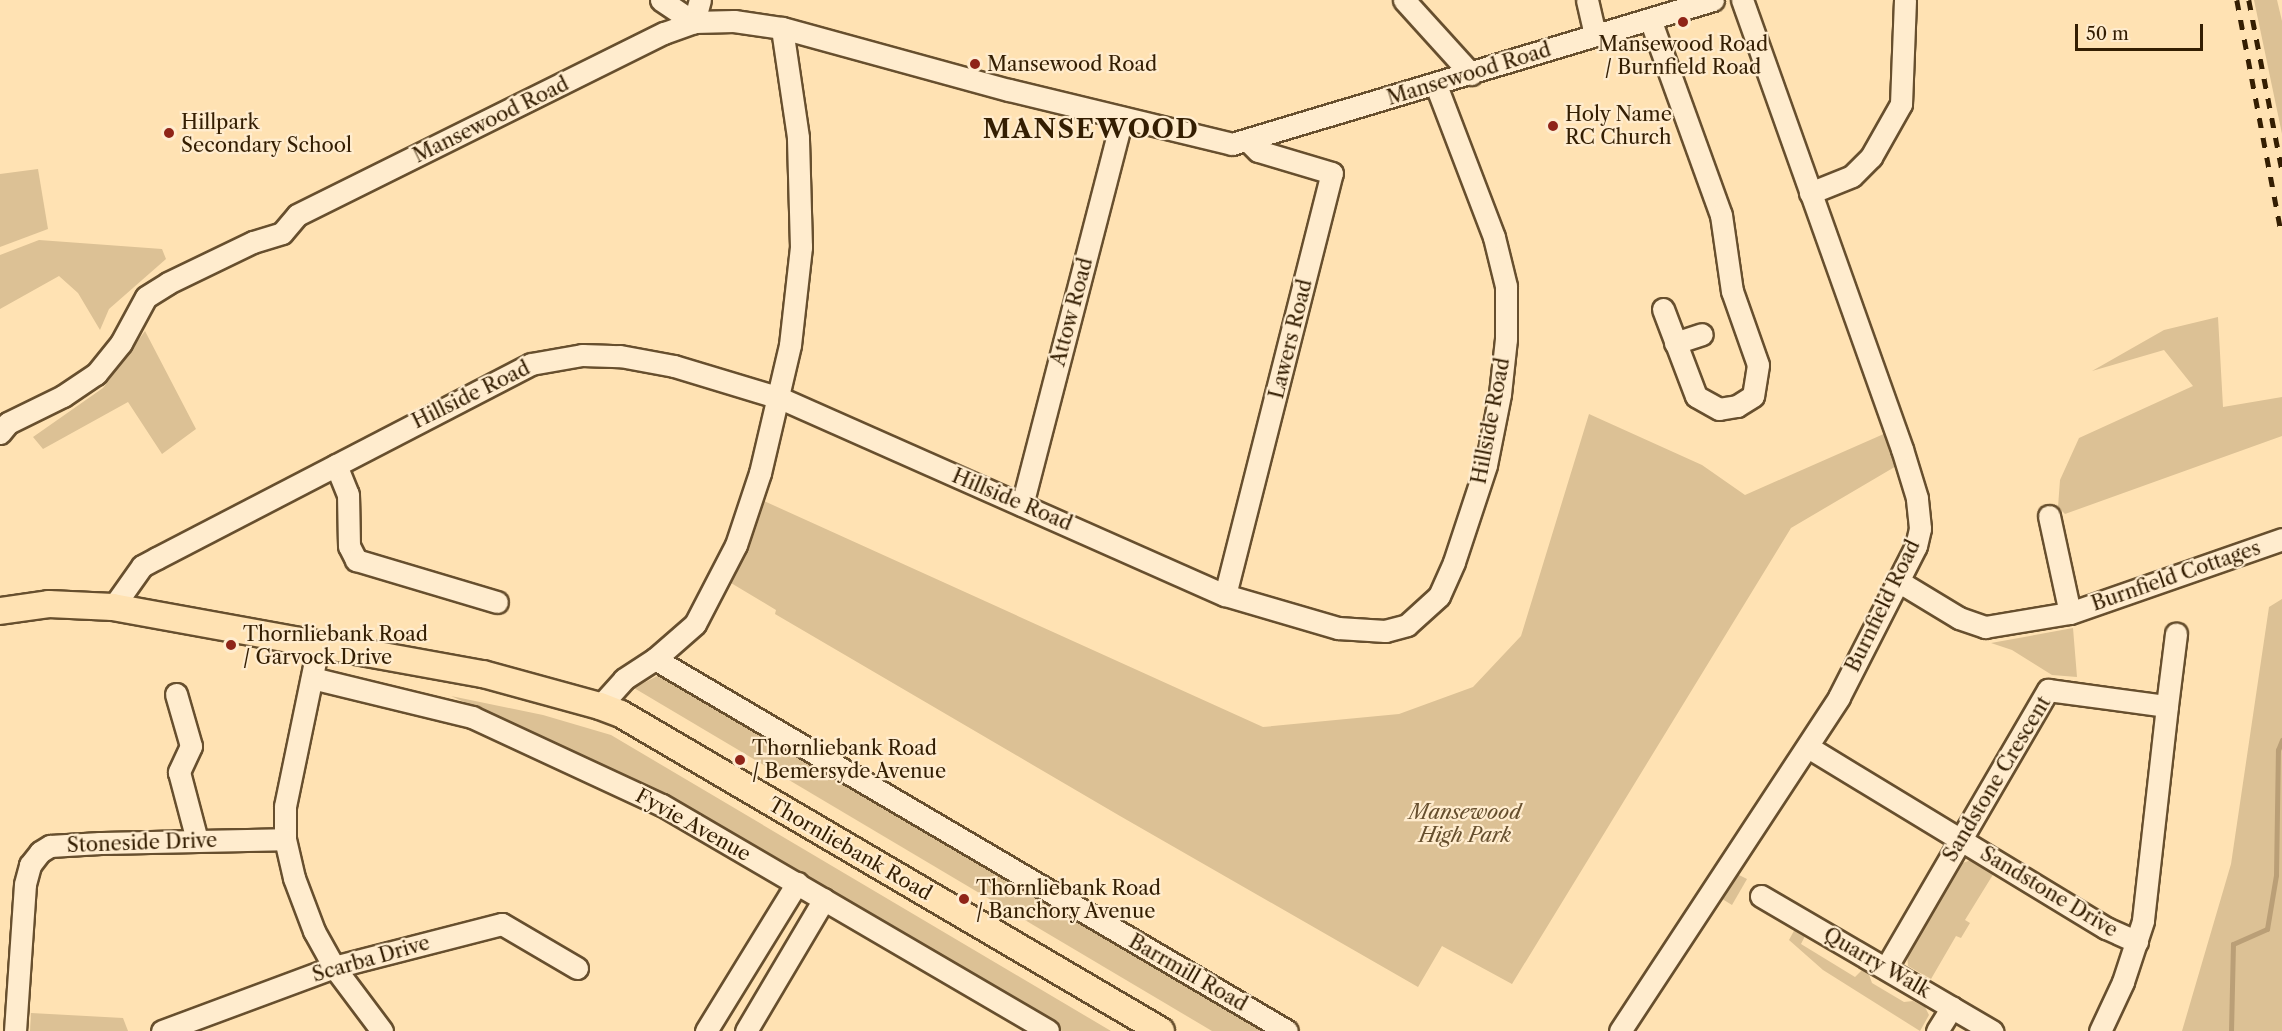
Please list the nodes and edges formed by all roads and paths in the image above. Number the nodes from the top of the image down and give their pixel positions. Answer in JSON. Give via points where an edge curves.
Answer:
{"nodes":[{"id":1,"x":661,"y":0,"type":"edge"},
{"id":2,"x":700,"y":0,"type":"edge"},
{"id":3,"x":1404,"y":0,"type":"edge"},
{"id":4,"x":1587,"y":0,"type":"edge"},
{"id":5,"x":1713,"y":0,"type":"edge"},
{"id":6,"x":1742,"y":0,"type":"edge"},
{"id":7,"x":1905,"y":0,"type":"edge"},
{"id":8,"x":1650,"y":20,"type":"junction"},
{"id":9,"x":694,"y":22,"type":"junction"},
{"id":10,"x":782,"y":28,"type":"junction"},
{"id":11,"x":1595,"y":35,"type":"junction"},
{"id":12,"x":1471,"y":74,"type":"junction"},
{"id":13,"x":1436,"y":85,"type":"junction"},
{"id":14,"x":1122,"y":118,"type":"junction"},
{"id":15,"x":1248,"y":141,"type":"junction"},
{"id":16,"x":1810,"y":193,"type":"junction"},
{"id":17,"x":1663,"y":309,"type":"dead end"},
{"id":18,"x":1702,"y":334,"type":"dead end"},
{"id":19,"x":1675,"y":344,"type":"junction"},
{"id":20,"x":780,"y":398,"type":"junction"},
{"id":21,"x":0,"y":433,"type":"edge"},
{"id":22,"x":336,"y":465,"type":"junction"},
{"id":23,"x":1022,"y":506,"type":"junction"},
{"id":24,"x":2049,"y":516,"type":"dead end"},
{"id":25,"x":2282,"y":539,"type":"edge"},
{"id":26,"x":1898,"y":581,"type":"junction"},
{"id":27,"x":1226,"y":595,"type":"junction"},
{"id":28,"x":497,"y":601,"type":"dead end"},
{"id":29,"x":113,"y":607,"type":"junction"},
{"id":30,"x":0,"y":611,"type":"edge"},
{"id":31,"x":2070,"y":613,"type":"junction"},
{"id":32,"x":2176,"y":634,"type":"dead end"},
{"id":33,"x":319,"y":642,"type":"junction"},
{"id":34,"x":655,"y":659,"type":"junction"},
{"id":35,"x":312,"y":678,"type":"junction"},
{"id":36,"x":176,"y":694,"type":"dead end"},
{"id":37,"x":600,"y":706,"type":"junction"},
{"id":38,"x":2167,"y":706,"type":"junction"},
{"id":39,"x":1808,"y":747,"type":"junction"},
{"id":40,"x":285,"y":839,"type":"junction"},
{"id":41,"x":1959,"y":839,"type":"junction"},
{"id":42,"x":197,"y":840,"type":"junction"},
{"id":43,"x":797,"y":884,"type":"junction"},
{"id":44,"x":1761,"y":896,"type":"dead end"},
{"id":45,"x":824,"y":899,"type":"junction"},
{"id":46,"x":2137,"y":942,"type":"junction"},
{"id":47,"x":334,"y":967,"type":"junction"},
{"id":48,"x":577,"y":968,"type":"dead end"},
{"id":49,"x":1886,"y":968,"type":"junction"},
{"id":50,"x":1952,"y":1007,"type":"junction"},
{"id":51,"x":15,"y":1031,"type":"edge"},
{"id":52,"x":162,"y":1031,"type":"edge"},
{"id":53,"x":382,"y":1031,"type":"edge"},
{"id":54,"x":706,"y":1031,"type":"edge"},
{"id":55,"x":746,"y":1031,"type":"edge"},
{"id":56,"x":1048,"y":1031,"type":"edge"},
{"id":57,"x":1161,"y":1031,"type":"edge"},
{"id":58,"x":1287,"y":1031,"type":"edge"},
{"id":59,"x":1620,"y":1031,"type":"edge"},
{"id":60,"x":1937,"y":1031,"type":"edge"},
{"id":61,"x":1992,"y":1031,"type":"edge"},
{"id":62,"x":2100,"y":1031,"type":"edge"}],
"edges":[{"from":1,"to":9,"type":"street"},
{"from":2,"to":9,"type":"street"},
{"from":3,"to":12,"type":"street"},
{"from":4,"to":11,"type":"street"},
{"from":5,"to":8,"type":"street","name":"Mansewood Road"},
{"from":6,"to":16,"type":"street","name":"Burnfield Road"},
{"from":7,"to":16,"type":"street","via":[[1901,104],[1871,157],[1852,176]]},
{"from":8,"to":11,"type":"street","name":"Mansewood Road"},
{"from":8,"to":19,"type":"street","via":[[1721,214],[1732,291],[1758,365],[1753,396],[1737,406],[1719,410],[1704,403],[1691,387]]},
{"from":9,"to":10,"type":"street","name":"Mansewood Road","via":[[734,21]]},
{"from":9,"to":21,"type":"street","name":"Mansewood Road","via":[[664,33],[297,215],[282,233],[252,242],[168,283],[146,297],[121,343],[96,374],[63,396],[8,423]]},
{"from":10,"to":14,"type":"street","name":"Mansewood Road"},
{"from":10,"to":20,"type":"street","via":[[798,137],[802,205],[797,298]]},
{"from":11,"to":12,"type":"street","name":"Mansewood Road"},
{"from":12,"to":13,"type":"street","name":"Mansewood Road"},
{"from":13,"to":15,"type":"street","name":"Mansewood Road"},
{"from":13,"to":27,"type":"street","name":"Hillside Road","via":[[1494,237],[1506,286],[1500,394],[1486,465],[1454,562],[1439,596],[1423,613],[1407,625],[1386,631],[1338,628]]},
{"from":14,"to":15,"type":"street","name":"Mansewood Road","via":[[1212,141]]},
{"from":14,"to":23,"type":"street","name":"Attow Road"},
{"from":15,"to":27,"type":"street","name":"Lawers Road","via":[[1258,151],[1332,172]]},
{"from":16,"to":26,"type":"street","name":"Burnfield Road","via":[[1917,498],[1920,528],[1916,546]]},
{"from":17,"to":19,"type":"street"},
{"from":18,"to":19,"type":"street"},
{"from":20,"to":22,"type":"street","name":"Hillside Road","via":[[674,366],[620,356],[550,359],[471,392]]},
{"from":20,"to":23,"type":"street","name":"Hillside Road"},
{"from":20,"to":34,"type":"street","via":[[760,473],[717,586],[695,624]]},
{"from":22,"to":28,"type":"street","via":[[348,494],[349,546],[356,560]]},
{"from":22,"to":29,"type":"street","name":"Hillside Road","via":[[142,566]]},
{"from":23,"to":27,"type":"street","name":"Hillside Road"},
{"from":24,"to":31,"type":"street","name":"Burnfield Cottages"},
{"from":25,"to":31,"type":"street","name":"Burnfield Cottages"},
{"from":26,"to":31,"type":"street","name":"Burnfield Cottages","via":[[1959,618],[1985,627]]},
{"from":26,"to":39,"type":"street","name":"Burnfield Road","via":[[1839,697]]},
{"from":29,"to":30,"type":"main road","name":"Thornliebank Road","via":[[49,604]]},
{"from":29,"to":33,"type":"main road","name":"Thornliebank Road"},
{"from":32,"to":38,"type":"street"},
{"from":33,"to":35,"type":"street"},
{"from":33,"to":37,"type":"main road","name":"Thornliebank Road","via":[[493,676]]},
{"from":34,"to":37,"type":"street","via":[[624,679]]},
{"from":34,"to":58,"type":"street","name":"Barrmill Road"},
{"from":35,"to":40,"type":"street","via":[[285,806]]},
{"from":35,"to":43,"type":"street","name":"Fyvie Avenue","via":[[472,717],[662,805]]},
{"from":36,"to":42,"type":"street","via":[[191,746],[179,772]]},
{"from":37,"to":57,"type":"main road","name":"Thornliebank Road","via":[[621,714]]},
{"from":38,"to":41,"type":"street","name":"Sandstone Crescent","via":[[2048,690]]},
{"from":38,"to":46,"type":"street","via":[[2143,921]]},
{"from":39,"to":41,"type":"street","name":"Sandstone Drive"},
{"from":39,"to":59,"type":"street","name":"Burnfield Road","via":[[1719,874]]},
{"from":40,"to":42,"type":"street","name":"Stoneside Drive"},
{"from":40,"to":47,"type":"street","via":[[294,879],[314,931]]},
{"from":41,"to":46,"type":"street","name":"Sandstone Drive","via":[[2106,928]]},
{"from":41,"to":49,"type":"street","name":"Sandstone Crescent"},
{"from":42,"to":51,"type":"street","name":"Stoneside Drive","via":[[50,846],[39,852],[30,865],[25,884]]},
{"from":43,"to":45,"type":"street","name":"Fyvie Avenue"},
{"from":43,"to":54,"type":"street"},
{"from":44,"to":49,"type":"street","name":"Quarry Walk"},
{"from":45,"to":55,"type":"street"},
{"from":45,"to":56,"type":"street","name":"Fyvie Avenue"},
{"from":46,"to":62,"type":"street"},
{"from":47,"to":48,"type":"street","name":"Scarba Drive","via":[[502,924]]},
{"from":47,"to":52,"type":"street","name":"Scarba Drive"},
{"from":47,"to":53,"type":"street"},
{"from":49,"to":50,"type":"street","name":"Quarry Walk"},
{"from":50,"to":60,"type":"street"},
{"from":50,"to":61,"type":"street","name":"Quarry Walk"}]}
